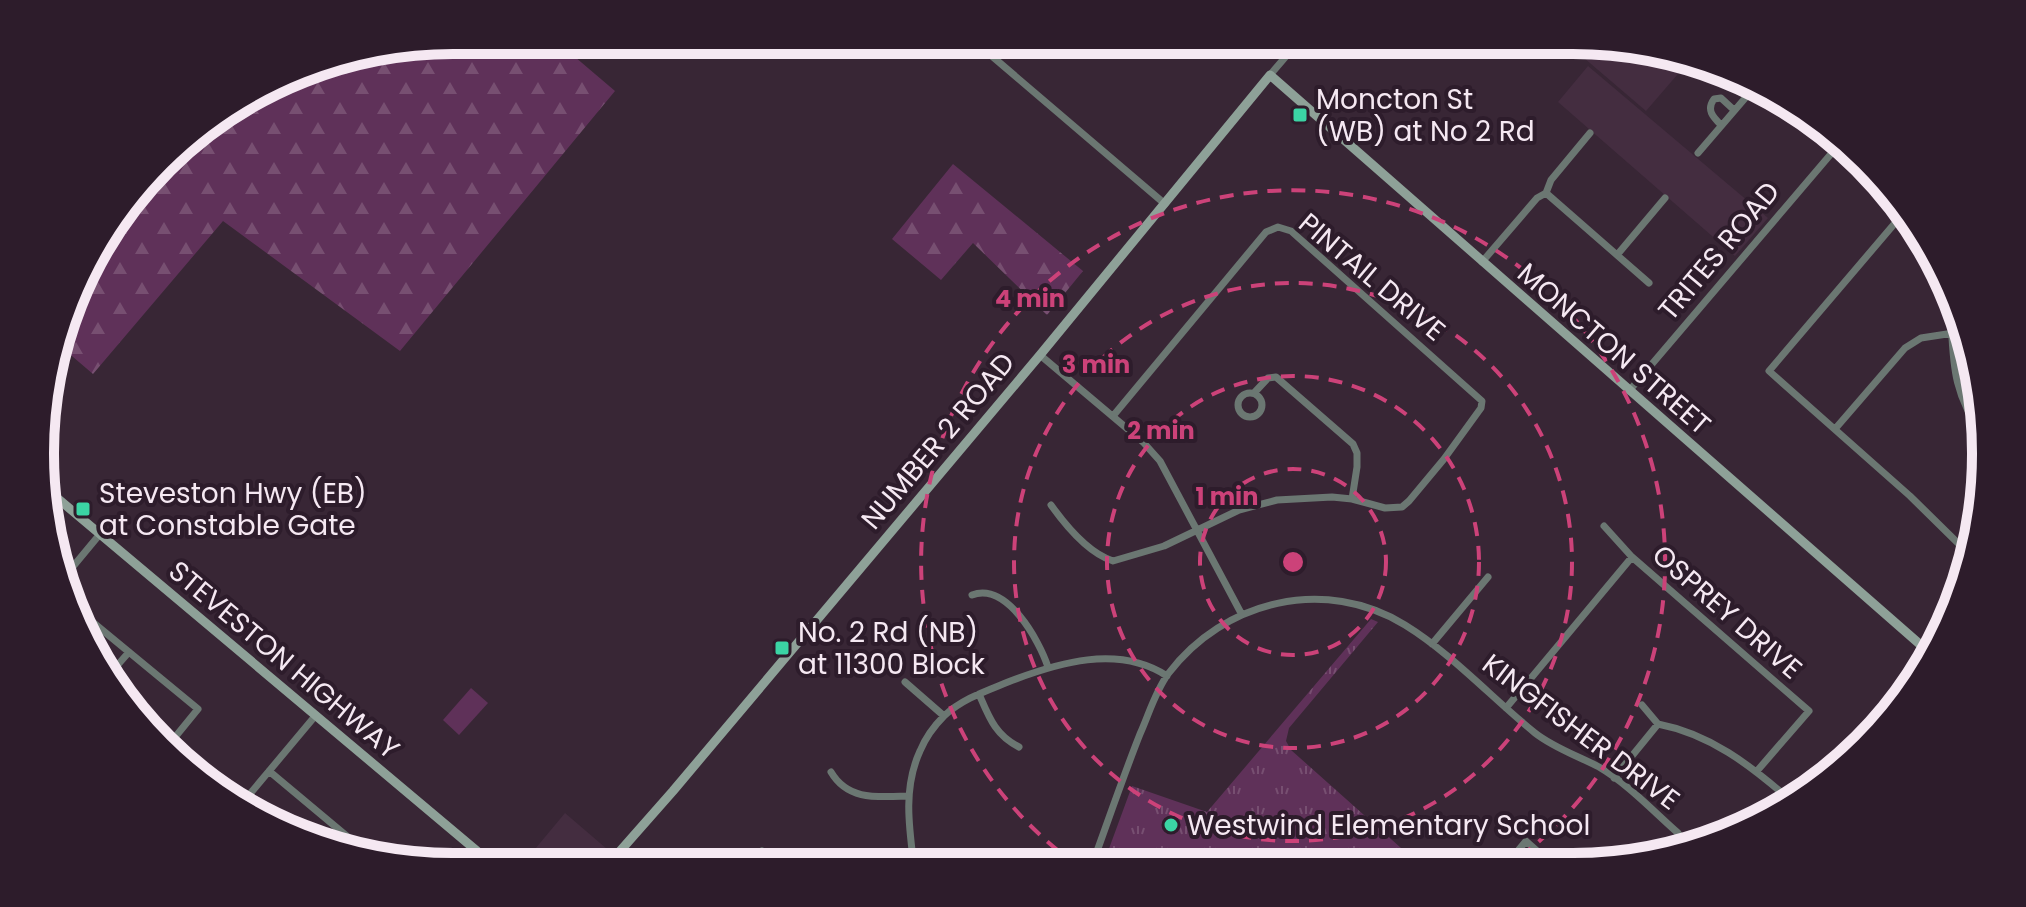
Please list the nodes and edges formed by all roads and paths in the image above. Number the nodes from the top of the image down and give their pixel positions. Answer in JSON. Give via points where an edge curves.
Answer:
{"nodes":[{"id":1,"x":989,"y":54,"type":"edge"},
{"id":2,"x":1288,"y":54,"type":"edge"},
{"id":3,"x":1270,"y":75,"type":"junction"},
{"id":4,"x":1748,"y":95,"type":"edge"},
{"id":5,"x":1734,"y":110,"type":"junction"},
{"id":6,"x":1721,"y":125,"type":"junction"},
{"id":7,"x":1590,"y":133,"type":"dead end"},
{"id":8,"x":1833,"y":150,"type":"edge"},
{"id":9,"x":1698,"y":153,"type":"dead end"},
{"id":10,"x":1546,"y":193,"type":"junction"},
{"id":11,"x":1665,"y":198,"type":"dead end"},
{"id":12,"x":1165,"y":204,"type":"junction"},
{"id":13,"x":1897,"y":221,"type":"edge"},
{"id":14,"x":1617,"y":255,"type":"junction"},
{"id":15,"x":1482,"y":262,"type":"junction"},
{"id":16,"x":1649,"y":283,"type":"dead end"},
{"id":17,"x":1950,"y":322,"type":"edge"},
{"id":18,"x":1950,"y":333,"type":"junction"},
{"id":19,"x":1953,"y":333,"type":"edge"},
{"id":20,"x":1040,"y":355,"type":"junction"},
{"id":21,"x":1629,"y":391,"type":"junction"},
{"id":22,"x":1254,"y":393,"type":"dead end"},
{"id":23,"x":1113,"y":416,"type":"junction"},
{"id":24,"x":1970,"y":417,"type":"edge"},
{"id":25,"x":1835,"y":429,"type":"junction"},
{"id":26,"x":56,"y":497,"type":"edge"},
{"id":27,"x":1352,"y":499,"type":"junction"},
{"id":28,"x":1051,"y":505,"type":"dead end"},
{"id":29,"x":1604,"y":526,"type":"dead end"},
{"id":30,"x":1197,"y":529,"type":"junction"},
{"id":31,"x":100,"y":534,"type":"junction"},
{"id":32,"x":1961,"y":546,"type":"edge"},
{"id":33,"x":1632,"y":557,"type":"junction"},
{"id":34,"x":71,"y":569,"type":"edge"},
{"id":35,"x":1488,"y":577,"type":"dead end"},
{"id":36,"x":972,"y":595,"type":"dead end"},
{"id":37,"x":1241,"y":613,"type":"junction"},
{"id":38,"x":91,"y":620,"type":"edge"},
{"id":39,"x":1432,"y":644,"type":"junction"},
{"id":40,"x":1922,"y":646,"type":"edge"},
{"id":41,"x":129,"y":652,"type":"junction"},
{"id":42,"x":116,"y":667,"type":"edge"},
{"id":43,"x":1048,"y":667,"type":"junction"},
{"id":44,"x":1167,"y":676,"type":"junction"},
{"id":45,"x":905,"y":682,"type":"dead end"},
{"id":46,"x":979,"y":694,"type":"junction"},
{"id":47,"x":1642,"y":705,"type":"dead end"},
{"id":48,"x":1506,"y":708,"type":"junction"},
{"id":49,"x":316,"y":715,"type":"junction"},
{"id":50,"x":944,"y":716,"type":"junction"},
{"id":51,"x":1658,"y":724,"type":"junction"},
{"id":52,"x":174,"y":739,"type":"edge"},
{"id":53,"x":1019,"y":747,"type":"dead end"},
{"id":54,"x":269,"y":771,"type":"junction"},
{"id":55,"x":1757,"y":771,"type":"junction"},
{"id":56,"x":831,"y":772,"type":"dead end"},
{"id":57,"x":1614,"y":778,"type":"junction"},
{"id":58,"x":1782,"y":793,"type":"edge"},
{"id":59,"x":248,"y":796,"type":"edge"},
{"id":60,"x":908,"y":796,"type":"junction"},
{"id":61,"x":1680,"y":838,"type":"edge"},
{"id":62,"x":350,"y":839,"type":"edge"},
{"id":63,"x":479,"y":853,"type":"edge"},
{"id":64,"x":618,"y":853,"type":"edge"},
{"id":65,"x":913,"y":853,"type":"edge"},
{"id":66,"x":1096,"y":853,"type":"edge"},
{"id":67,"x":1516,"y":853,"type":"edge"},
{"id":68,"x":1540,"y":853,"type":"edge"}],
"edges":[{"from":1,"to":12,"type":"street"},
{"from":2,"to":3,"type":"street","name":"NUMBER 2 ROAD"},
{"from":3,"to":12,"type":"street","name":"NUMBER 2 ROAD"},
{"from":3,"to":15,"type":"street","name":"MONCTON STREET"},
{"from":4,"to":5,"type":"street"},
{"from":5,"to":6,"type":"street"},
{"from":5,"to":6,"type":"street","via":[[1721,98],[1714,99],[1710,111]]},
{"from":6,"to":9,"type":"street"},
{"from":7,"to":10,"type":"street"},
{"from":8,"to":21,"type":"street","name":"TRITES ROAD"},
{"from":10,"to":14,"type":"street"},
{"from":10,"to":15,"type":"street"},
{"from":11,"to":14,"type":"street"},
{"from":12,"to":20,"type":"street","name":"NUMBER 2 ROAD"},
{"from":13,"to":25,"type":"street","via":[[1769,371]]},
{"from":14,"to":16,"type":"street"},
{"from":15,"to":21,"type":"street","name":"MONCTON STREET"},
{"from":17,"to":18,"type":"street"},
{"from":18,"to":19,"type":"street"},
{"from":18,"to":24,"type":"street","via":[[1952,365]]},
{"from":18,"to":25,"type":"street","via":[[1921,338],[1905,348]]},
{"from":20,"to":23,"type":"street"},
{"from":20,"to":64,"type":"street","name":"NUMBER 2 ROAD"},
{"from":21,"to":40,"type":"street","name":"MONCTON STREET"},
{"from":22,"to":27,"type":"street","via":[[1268,378],[1278,378],[1347,436],[1357,453]]},
{"from":23,"to":27,"type":"street","name":"PINTAIL DRIVE","via":[[1266,232],[1278,227],[1291,231],[1482,401],[1477,415],[1409,501],[1395,509]]},
{"from":23,"to":30,"type":"street","via":[[1160,461]]},
{"from":25,"to":32,"type":"street"},
{"from":26,"to":31,"type":"street","name":"STEVESTON HIGHWAY"},
{"from":27,"to":30,"type":"street","via":[[1277,500]]},
{"from":28,"to":30,"type":"street","via":[[1070,529],[1113,561],[1168,545]]},
{"from":29,"to":33,"type":"street"},
{"from":30,"to":37,"type":"street"},
{"from":31,"to":34,"type":"street"},
{"from":31,"to":49,"type":"street","name":"STEVESTON HIGHWAY"},
{"from":33,"to":48,"type":"street","name":"OSPREY DRIVE"},
{"from":33,"to":55,"type":"street","name":"OSPREY DRIVE","via":[[1809,711]]},
{"from":35,"to":39,"type":"street"},
{"from":36,"to":43,"type":"street","via":[[993,595],[1018,615],[1039,642]]},
{"from":37,"to":39,"type":"street","name":"KINGFISHER DRIVE","via":[[1273,603],[1337,600],[1382,613]]},
{"from":37,"to":44,"type":"street","name":"KINGFISHER DRIVE","via":[[1198,642]]},
{"from":38,"to":41,"type":"street"},
{"from":39,"to":48,"type":"street","name":"KINGFISHER DRIVE"},
{"from":41,"to":42,"type":"street"},
{"from":41,"to":52,"type":"street","via":[[198,709]]},
{"from":43,"to":44,"type":"street","via":[[1099,659]]},
{"from":43,"to":46,"type":"street"},
{"from":44,"to":66,"type":"street","name":"KINGFISHER DRIVE"},
{"from":45,"to":50,"type":"street"},
{"from":46,"to":50,"type":"street"},
{"from":46,"to":53,"type":"street","via":[[995,729]]},
{"from":47,"to":51,"type":"street"},
{"from":48,"to":57,"type":"street","name":"KINGFISHER DRIVE","via":[[1545,740]]},
{"from":49,"to":54,"type":"street"},
{"from":49,"to":63,"type":"street","name":"STEVESTON HIGHWAY"},
{"from":50,"to":60,"type":"street","via":[[920,750]]},
{"from":51,"to":55,"type":"street","via":[[1697,736]]},
{"from":51,"to":57,"type":"street"},
{"from":54,"to":59,"type":"street"},
{"from":54,"to":62,"type":"street"},
{"from":55,"to":58,"type":"street"},
{"from":56,"to":60,"type":"street","via":[[838,784],[853,792]]},
{"from":57,"to":61,"type":"street","name":"KINGFISHER DRIVE"},
{"from":60,"to":65,"type":"street"},
{"from":67,"to":68,"type":"street","via":[[1526,841]]}]}
